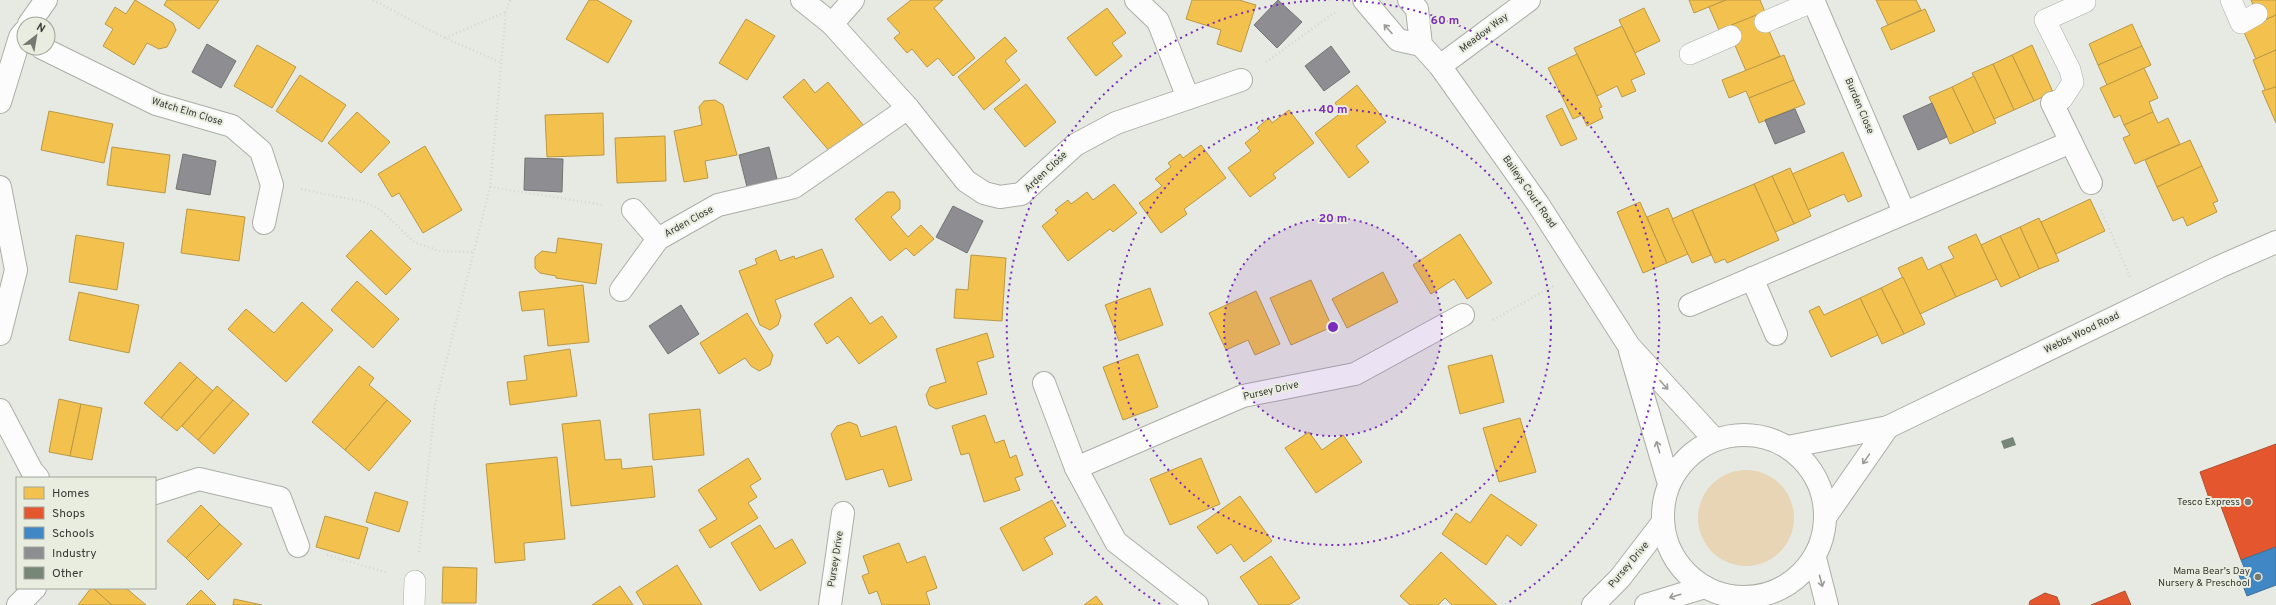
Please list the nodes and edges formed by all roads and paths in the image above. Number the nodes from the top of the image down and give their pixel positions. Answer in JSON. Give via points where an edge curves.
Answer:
{"nodes":[{"id":1,"x":46,"y":0,"type":"edge"},
{"id":2,"x":373,"y":0,"type":"edge"},
{"id":3,"x":510,"y":0,"type":"edge"},
{"id":4,"x":802,"y":0,"type":"edge"},
{"id":5,"x":853,"y":0,"type":"edge"},
{"id":6,"x":1136,"y":0,"type":"edge"},
{"id":7,"x":1364,"y":0,"type":"edge"},
{"id":8,"x":1409,"y":0,"type":"edge"},
{"id":9,"x":1529,"y":0,"type":"edge"},
{"id":10,"x":1814,"y":0,"type":"edge"},
{"id":11,"x":2231,"y":0,"type":"edge"},
{"id":12,"x":2085,"y":2,"type":"dead end"},
{"id":13,"x":1340,"y":9,"type":"dead end"},
{"id":14,"x":506,"y":12,"type":"junction"},
{"id":15,"x":2257,"y":14,"type":"dead end"},
{"id":16,"x":35,"y":16,"type":"edge"},
{"id":17,"x":1765,"y":22,"type":"dead end"},
{"id":18,"x":832,"y":24,"type":"junction"},
{"id":19,"x":1731,"y":36,"type":"dead end"},
{"id":20,"x":445,"y":38,"type":"junction"},
{"id":21,"x":1421,"y":45,"type":"junction"},
{"id":22,"x":1690,"y":54,"type":"dead end"},
{"id":23,"x":56,"y":55,"type":"edge"},
{"id":24,"x":16,"y":56,"type":"edge"},
{"id":25,"x":500,"y":62,"type":"junction"},
{"id":26,"x":1440,"y":66,"type":"junction"},
{"id":27,"x":1241,"y":80,"type":"joint"},
{"id":28,"x":1188,"y":98,"type":"junction"},
{"id":29,"x":0,"y":102,"type":"edge"},
{"id":30,"x":2052,"y":103,"type":"joint"},
{"id":31,"x":908,"y":108,"type":"junction"},
{"id":32,"x":2071,"y":142,"type":"junction"},
{"id":33,"x":2090,"y":183,"type":"joint"},
{"id":34,"x":272,"y":185,"type":"junction"},
{"id":35,"x":0,"y":187,"type":"edge"},
{"id":36,"x":490,"y":187,"type":"junction"},
{"id":37,"x":632,"y":210,"type":"joint"},
{"id":38,"x":1904,"y":212,"type":"junction"},
{"id":39,"x":264,"y":223,"type":"dead end"},
{"id":40,"x":658,"y":239,"type":"junction"},
{"id":41,"x":2276,"y":242,"type":"edge"},
{"id":42,"x":473,"y":252,"type":"junction"},
{"id":43,"x":1582,"y":271,"type":"junction"},
{"id":44,"x":1752,"y":278,"type":"junction"},
{"id":45,"x":621,"y":290,"type":"dead end"},
{"id":46,"x":1690,"y":304,"type":"dead end"},
{"id":47,"x":2141,"y":304,"type":"junction"},
{"id":48,"x":1463,"y":314,"type":"joint"},
{"id":49,"x":0,"y":334,"type":"edge"},
{"id":50,"x":1776,"y":334,"type":"dead end"},
{"id":51,"x":1629,"y":346,"type":"junction"},
{"id":52,"x":1044,"y":382,"type":"dead end"},
{"id":53,"x":0,"y":410,"type":"edge"},
{"id":54,"x":1888,"y":427,"type":"junction"},
{"id":55,"x":1715,"y":440,"type":"junction"},
{"id":56,"x":1788,"y":447,"type":"junction"},
{"id":57,"x":1076,"y":468,"type":"junction"},
{"id":58,"x":37,"y":477,"type":"edge"},
{"id":59,"x":1669,"y":484,"type":"junction"},
{"id":60,"x":156,"y":493,"type":"edge"},
{"id":61,"x":843,"y":513,"type":"dead end"},
{"id":62,"x":1826,"y":516,"type":"junction"},
{"id":63,"x":1663,"y":522,"type":"junction"},
{"id":64,"x":298,"y":546,"type":"joint"},
{"id":65,"x":1814,"y":558,"type":"junction"},
{"id":66,"x":415,"y":581,"type":"junction"},
{"id":67,"x":1704,"y":587,"type":"junction"},
{"id":68,"x":34,"y":589,"type":"edge"},
{"id":69,"x":1748,"y":601,"type":"edge"},
{"id":70,"x":18,"y":605,"type":"edge"},
{"id":71,"x":414,"y":605,"type":"edge"},
{"id":72,"x":830,"y":605,"type":"edge"},
{"id":73,"x":1197,"y":605,"type":"edge"},
{"id":74,"x":1593,"y":605,"type":"edge"},
{"id":75,"x":1646,"y":605,"type":"edge"},
{"id":76,"x":1827,"y":605,"type":"edge"}],
"edges":[{"from":1,"to":16,"type":"street"},
{"from":2,"to":20,"type":"path"},
{"from":3,"to":14,"type":"path"},
{"from":4,"to":18,"type":"street","name":"Arden Close"},
{"from":5,"to":18,"type":"street"},
{"from":6,"to":28,"type":"street","via":[[1158,21]]},
{"from":21,"to":7,"type":"street","one_way":true,"via":[[1398,40]]},
{"from":8,"to":21,"type":"street","via":[[1417,9]]},
{"from":9,"to":26,"type":"street","name":"Meadow Way"},
{"from":10,"to":17,"type":"lane"},
{"from":10,"to":38,"type":"street","name":"Burden Close"},
{"from":11,"to":15,"type":"lane","via":[[2241,23]]},
{"from":12,"to":30,"type":"lane","via":[[2045,20],[2070,70],[2073,82],[2062,99]]},
{"from":13,"to":27,"type":"path"},
{"from":14,"to":20,"type":"path"},
{"from":14,"to":25,"type":"path"},
{"from":18,"to":31,"type":"street","name":"Arden Close"},
{"from":19,"to":22,"type":"lane"},
{"from":20,"to":25,"type":"path"},
{"from":21,"to":26,"type":"street","name":"Baileys Court Road"},
{"from":23,"to":34,"type":"street","name":"Watch Elm Close","via":[[156,104],[232,126],[261,151]]},
{"from":24,"to":29,"type":"street"},
{"from":25,"to":36,"type":"path"},
{"from":26,"to":43,"type":"street","name":"Baileys Court Road"},
{"from":27,"to":28,"type":"street","name":"Arden Close"},
{"from":28,"to":31,"type":"street","name":"Arden Close","via":[[1116,123],[1074,145],[1021,194],[1000,197],[984,193],[966,181]]},
{"from":30,"to":32,"type":"street"},
{"from":31,"to":40,"type":"street","name":"Arden Close","via":[[794,187],[718,205]]},
{"from":32,"to":33,"type":"street"},
{"from":32,"to":38,"type":"street"},
{"from":33,"to":47,"type":"path"},
{"from":34,"to":39,"type":"street","name":"Watch Elm Close"},
{"from":34,"to":42,"type":"path","via":[[335,194],[364,202],[381,210],[414,242],[439,251]]},
{"from":35,"to":49,"type":"street","via":[[16,270]]},
{"from":36,"to":37,"type":"path"},
{"from":36,"to":42,"type":"path"},
{"from":37,"to":40,"type":"street","name":"Arden Close"},
{"from":38,"to":44,"type":"street"},
{"from":40,"to":45,"type":"street","name":"Arden Close"},
{"from":41,"to":47,"type":"street","name":"Webbs Wood Road"},
{"from":42,"to":66,"type":"path","via":[[435,405]]},
{"from":43,"to":48,"type":"path","via":[[1473,331]]},
{"from":43,"to":51,"type":"street","name":"Baileys Court Road"},
{"from":44,"to":46,"type":"street"},
{"from":44,"to":50,"type":"street"},
{"from":47,"to":54,"type":"street","name":"Webbs Wood Road"},
{"from":48,"to":57,"type":"street","name":"Pursey Drive","via":[[1355,374],[1244,396]]},
{"from":51,"to":55,"type":"street","name":"Baileys Court Road","one_way":true},
{"from":59,"to":51,"type":"street","name":"Baileys Court Road","one_way":true},
{"from":52,"to":57,"type":"street"},
{"from":53,"to":58,"type":"street"},
{"from":54,"to":56,"type":"street","name":"Webbs Wood Road"},
{"from":54,"to":62,"type":"street","name":"Webbs Wood Road","one_way":true},
{"from":55,"to":56,"type":"street","via":[[1739,434],[1764,438]]},
{"from":55,"to":59,"type":"street","via":[[1696,451],[1680,466]]},
{"from":56,"to":62,"type":"street","via":[[1808,465],[1821,489]]},
{"from":57,"to":73,"type":"street","via":[[1116,542]]},
{"from":59,"to":63,"type":"street"},
{"from":60,"to":64,"type":"street","via":[[199,479],[280,498]]},
{"from":61,"to":72,"type":"street","name":"Pursey Drive"},
{"from":62,"to":65,"type":"street","via":[[1822,538]]},
{"from":63,"to":67,"type":"street","via":[[1669,548],[1684,570]]},
{"from":63,"to":74,"type":"street","name":"Pursey Drive","via":[[1620,578]]},
{"from":64,"to":66,"type":"path"},
{"from":65,"to":69,"type":"street","via":[[1796,579]]},
{"from":65,"to":76,"type":"street","one_way":true},
{"from":66,"to":71,"type":"lane"},
{"from":67,"to":69,"type":"street"},
{"from":67,"to":75,"type":"street","one_way":true},
{"from":68,"to":70,"type":"street"}]}
